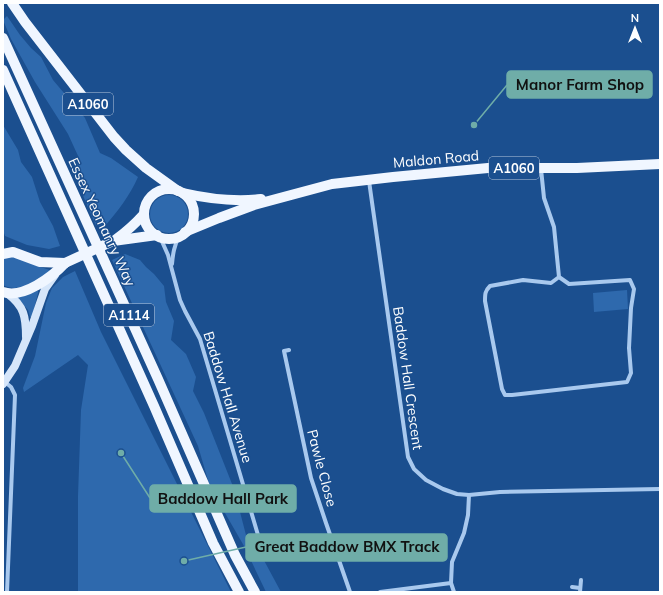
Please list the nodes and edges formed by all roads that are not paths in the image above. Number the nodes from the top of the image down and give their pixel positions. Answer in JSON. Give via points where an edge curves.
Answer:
{"nodes":[{"id":1,"x":12,"y":3,"type":"edge"},
{"id":2,"x":3,"y":38,"type":"edge"},
{"id":3,"x":3,"y":70,"type":"edge"},
{"id":4,"x":660,"y":164,"type":"edge"},
{"id":5,"x":541,"y":168,"type":"junction"},
{"id":6,"x":369,"y":180,"type":"junction"},
{"id":7,"x":181,"y":192,"type":"junction"},
{"id":8,"x":289,"y":195,"type":"junction"},
{"id":9,"x":144,"y":214,"type":"junction"},
{"id":10,"x":182,"y":234,"type":"junction"},
{"id":11,"x":158,"y":236,"type":"junction"},
{"id":12,"x":113,"y":241,"type":"junction"},
{"id":13,"x":3,"y":254,"type":"edge"},
{"id":14,"x":65,"y":263,"type":"junction"},
{"id":15,"x":172,"y":268,"type":"junction"},
{"id":16,"x":57,"y":271,"type":"junction"},
{"id":17,"x":559,"y":277,"type":"junction"},
{"id":18,"x":6,"y":293,"type":"edge"},
{"id":19,"x":26,"y":342,"type":"junction"},
{"id":20,"x":289,"y":350,"type":"dead end"},
{"id":21,"x":4,"y":383,"type":"edge"},
{"id":22,"x":660,"y":489,"type":"edge"},
{"id":23,"x":469,"y":495,"type":"junction"},
{"id":24,"x":258,"y":535,"type":"dead end"},
{"id":25,"x":581,"y":580,"type":"dead end"},
{"id":26,"x":451,"y":583,"type":"junction"},
{"id":27,"x":572,"y":587,"type":"dead end"},
{"id":28,"x":580,"y":590,"type":"edge"},
{"id":29,"x":7,"y":592,"type":"edge"},
{"id":30,"x":239,"y":592,"type":"edge"},
{"id":31,"x":256,"y":592,"type":"edge"},
{"id":32,"x":350,"y":592,"type":"edge"},
{"id":33,"x":380,"y":592,"type":"edge"},
{"id":34,"x":454,"y":592,"type":"edge"}],
"edges":[{"from":1,"to":7,"type":"main road","number":"A1060","via":[[126,150],[146,168]]},
{"from":2,"to":31,"type":"main road","name":"Essex Yeomanry Way","number":"A1114","via":[[235,555]]},
{"from":3,"to":30,"type":"main road","name":"Essex Yeomanry Way","number":"A1114","via":[[213,543]]},
{"from":4,"to":5,"type":"main road","name":"Maldon Road","number":"A1060"},
{"from":5,"to":6,"type":"main road","name":"Maldon Road","number":"A1060","via":[[488,168]]},
{"from":5,"to":17,"type":"street","via":[[544,198],[554,227]]},
{"from":6,"to":8,"type":"main road","name":"Maldon Road","number":"A1060","via":[[332,184]]},
{"from":6,"to":23,"type":"street","name":"Baddow Hall Crescent","via":[[408,457],[414,469],[426,480],[443,490]]},
{"from":7,"to":8,"type":"main road","name":"Maldon Road","number":"A1060","via":[[212,199],[236,200]]},
{"from":7,"to":9,"type":"main road","via":[[168,189],[153,195]]},
{"from":7,"to":10,"type":"main road","via":[[192,203],[194,209],[190,228]]},
{"from":8,"to":10,"type":"main road","name":"Maldon Road","number":"A1060","via":[[254,205]]},
{"from":9,"to":11,"type":"main road","via":[[148,226]]},
{"from":9,"to":12,"type":"main road"},
{"from":10,"to":11,"type":"main road","via":[[170,238]]},
{"from":10,"to":15,"type":"street","name":"Baddow Hall Avenue","via":[[174,246]]},
{"from":11,"to":12,"type":"main road"},
{"from":11,"to":15,"type":"street","name":"Baddow Hall Avenue"},
{"from":12,"to":14,"type":"main road","bridge":true},
{"from":13,"to":14,"type":"main road","via":[[12,252],[40,262]]},
{"from":14,"to":16,"type":"main road"},
{"from":15,"to":24,"type":"street","name":"Baddow Hall Avenue","via":[[180,300],[200,339]]},
{"from":16,"to":18,"type":"main road","via":[[29,289]]},
{"from":16,"to":19,"type":"street","via":[[45,289]]},
{"from":17,"to":17,"type":"street","via":[[551,283],[523,280],[490,286],[485,293],[505,395],[626,382],[631,373],[629,348],[634,289],[630,280],[568,284]]},
{"from":18,"to":19,"type":"street","via":[[15,299],[24,315]]},
{"from":19,"to":21,"type":"street"},
{"from":20,"to":32,"type":"street","name":"Pawle Close","via":[[284,351],[311,478]]},
{"from":21,"to":29,"type":"street","via":[[11,387],[15,395]]},
{"from":22,"to":23,"type":"street","name":"Baddow Hall Crescent","via":[[500,492]]},
{"from":23,"to":26,"type":"street","via":[[464,533],[452,562]]},
{"from":25,"to":28,"type":"street"},
{"from":26,"to":33,"type":"street"},
{"from":26,"to":34,"type":"street"},
{"from":27,"to":28,"type":"street"}]}
